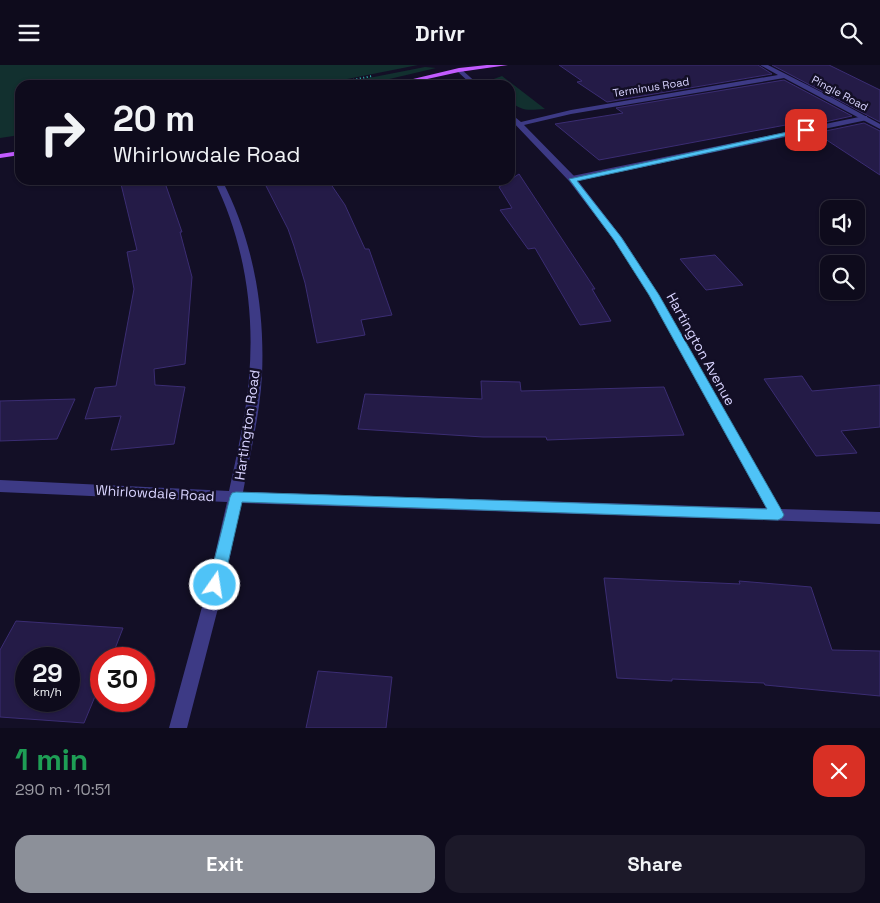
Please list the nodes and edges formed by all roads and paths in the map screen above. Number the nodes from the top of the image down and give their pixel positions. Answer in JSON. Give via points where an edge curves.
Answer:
{"nodes":[{"id":1,"x":471,"y":65,"type":"edge"},
{"id":2,"x":505,"y":65,"type":"edge"},
{"id":3,"x":763,"y":65,"type":"edge"},
{"id":4,"x":459,"y":70,"type":"junction"},
{"id":5,"x":786,"y":77,"type":"junction"},
{"id":6,"x":414,"y":80,"type":"edge"},
{"id":7,"x":470,"y":80,"type":"edge"},
{"id":8,"x":864,"y":118,"type":"junction"},
{"id":9,"x":515,"y":119,"type":"edge"},
{"id":10,"x":521,"y":124,"type":"junction"},
{"id":11,"x":880,"y":127,"type":"edge"},
{"id":12,"x":15,"y":154,"type":"edge"},
{"id":13,"x":0,"y":156,"type":"edge"},
{"id":14,"x":572,"y":179,"type":"junction"},
{"id":15,"x":220,"y":185,"type":"edge"},
{"id":16,"x":0,"y":486,"type":"edge"},
{"id":17,"x":236,"y":497,"type":"junction"},
{"id":18,"x":778,"y":515,"type":"junction"},
{"id":19,"x":880,"y":519,"type":"edge"},
{"id":20,"x":178,"y":728,"type":"edge"}],
"edges":[{"from":1,"to":4,"type":"main road"},
{"from":2,"to":4,"type":"main road"},
{"from":3,"to":5,"type":"street","name":"Pingle Road"},
{"from":4,"to":6,"type":"main road"},
{"from":4,"to":7,"type":"street"},
{"from":5,"to":8,"type":"street","name":"Pingle Road"},
{"from":5,"to":10,"type":"street","name":"Terminus Road","via":[[571,112]]},
{"from":8,"to":11,"type":"street","name":"Pingle Road"},
{"from":8,"to":14,"type":"street"},
{"from":9,"to":10,"type":"street","name":"Hartington Avenue"},
{"from":10,"to":14,"type":"street","name":"Hartington Avenue"},
{"from":12,"to":13,"type":"main road"},
{"from":14,"to":18,"type":"street","name":"Hartington Avenue","via":[[618,239],[654,295]]},
{"from":15,"to":17,"type":"street","name":"Hartington Road","via":[[243,240],[253,295],[256,368]]},
{"from":16,"to":17,"type":"street","name":"Whirlowdale Road"},
{"from":17,"to":18,"type":"street","name":"Whirlowdale Road"},
{"from":17,"to":20,"type":"street","name":"Hartington Road"},
{"from":18,"to":19,"type":"street","name":"Whirlowdale Road"}]}
